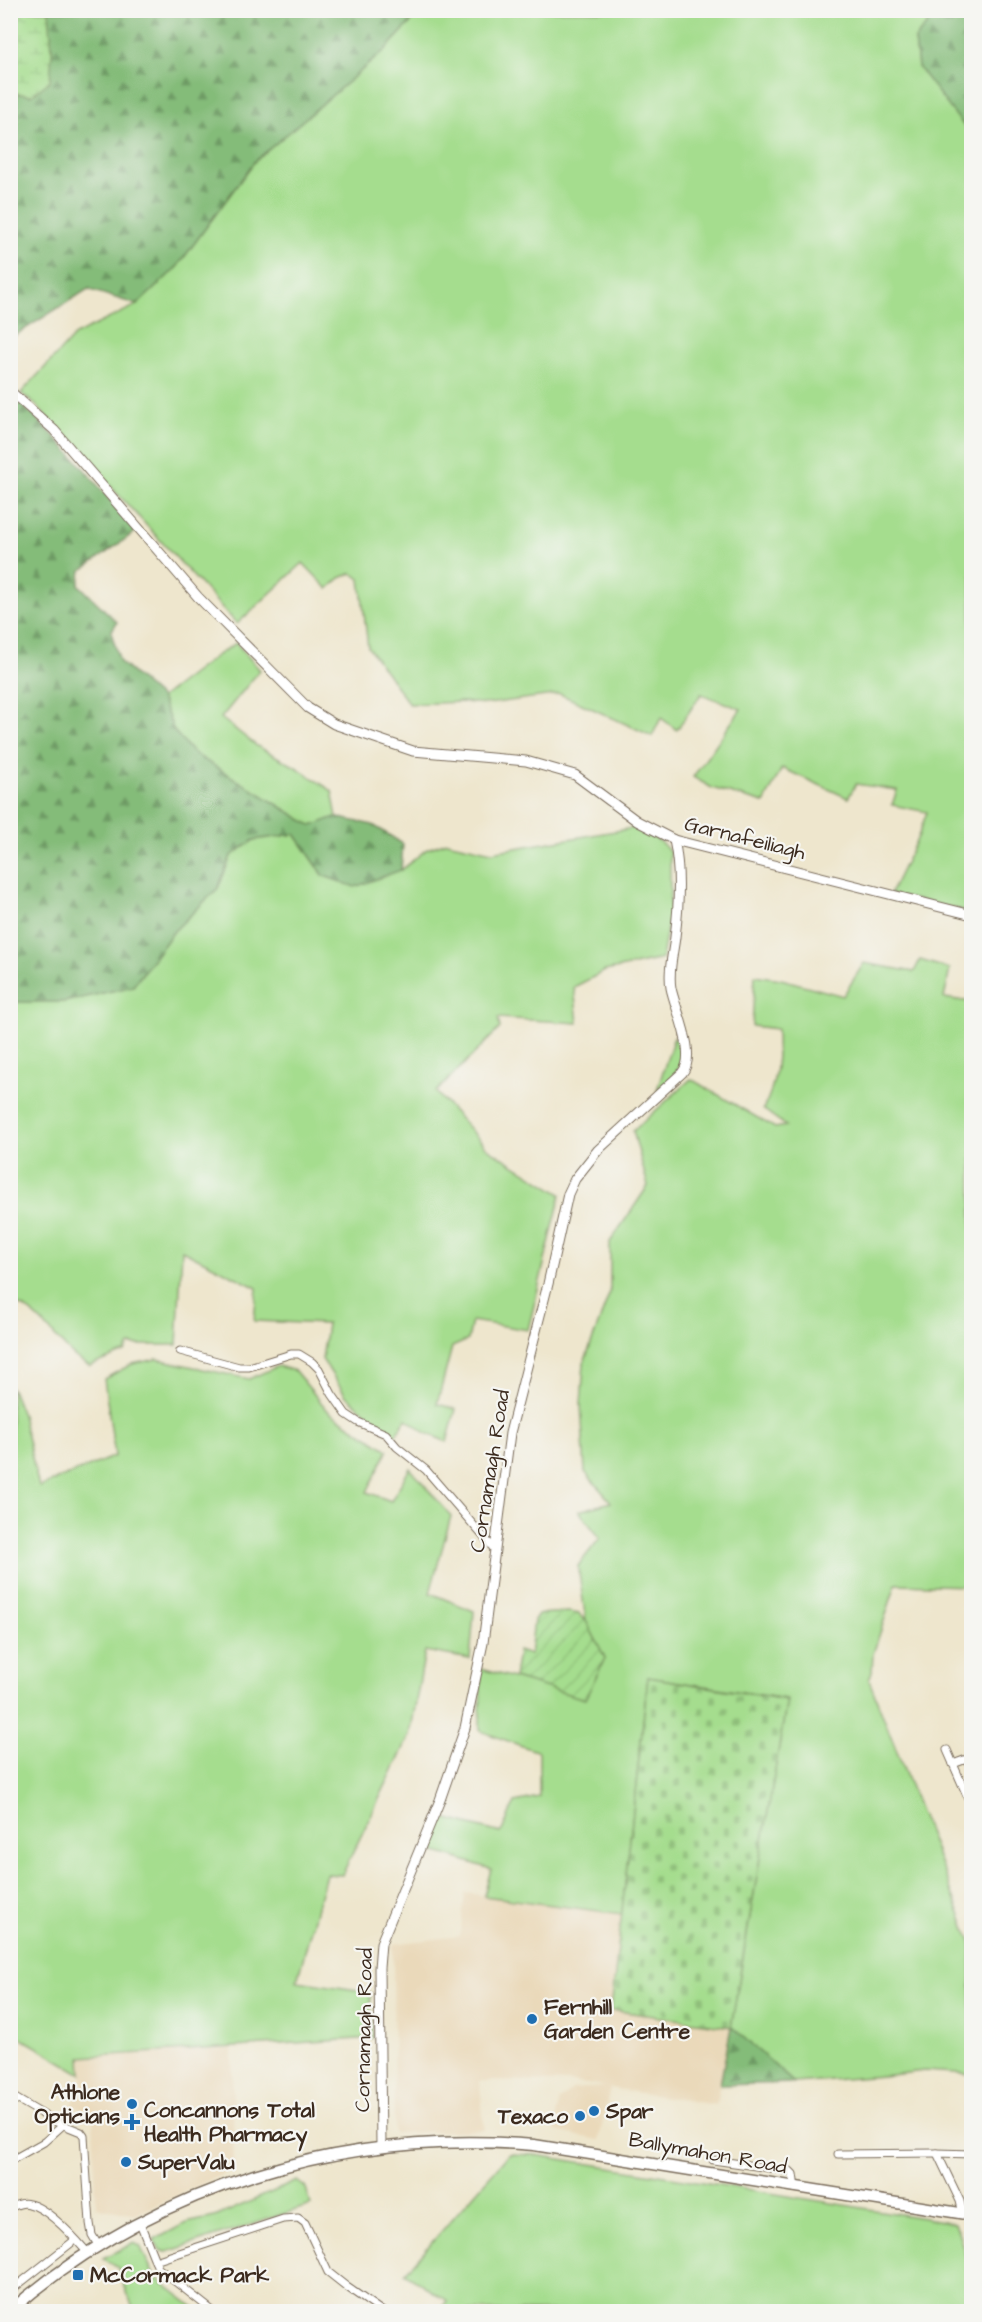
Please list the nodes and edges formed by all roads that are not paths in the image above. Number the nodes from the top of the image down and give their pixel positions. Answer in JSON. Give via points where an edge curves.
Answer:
{"nodes":[{"id":1,"x":10,"y":391,"type":"edge"},
{"id":2,"x":674,"y":840,"type":"junction"},
{"id":3,"x":972,"y":915,"type":"edge"},
{"id":4,"x":180,"y":1351,"type":"dead end"},
{"id":5,"x":495,"y":1550,"type":"junction"},
{"id":6,"x":947,"y":1750,"type":"dead end"},
{"id":7,"x":972,"y":1757,"type":"edge"},
{"id":8,"x":953,"y":1764,"type":"junction"},
{"id":9,"x":972,"y":1807,"type":"edge"},
{"id":10,"x":10,"y":2095,"type":"edge"},
{"id":11,"x":63,"y":2125,"type":"junction"},
{"id":12,"x":381,"y":2146,"type":"junction"},
{"id":13,"x":937,"y":2153,"type":"junction"},
{"id":14,"x":838,"y":2154,"type":"dead end"},
{"id":15,"x":972,"y":2154,"type":"edge"},
{"id":16,"x":713,"y":2160,"type":"dead end"},
{"id":17,"x":10,"y":2161,"type":"edge"},
{"id":18,"x":795,"y":2188,"type":"junction"},
{"id":19,"x":10,"y":2208,"type":"edge"},
{"id":20,"x":967,"y":2214,"type":"edge"},
{"id":21,"x":140,"y":2223,"type":"junction"},
{"id":22,"x":75,"y":2240,"type":"junction"},
{"id":23,"x":98,"y":2245,"type":"junction"},
{"id":24,"x":87,"y":2252,"type":"junction"},
{"id":25,"x":155,"y":2261,"type":"junction"},
{"id":26,"x":10,"y":2291,"type":"edge"},
{"id":27,"x":16,"y":2309,"type":"edge"},
{"id":28,"x":214,"y":2312,"type":"edge"},
{"id":29,"x":383,"y":2312,"type":"edge"}],
"edges":[{"from":1,"to":2,"type":"street","name":"Garnafeiliagh","via":[[54,430],[198,597],[308,708],[333,724],[413,751],[526,760],[575,775],[637,821]]},
{"from":2,"to":3,"type":"street","name":"Garnafeiliagh"},
{"from":2,"to":5,"type":"street","name":"Cornamagh Road","via":[[678,859],[677,917],[670,969],[688,1056],[686,1069],[598,1149],[568,1194],[510,1433]]},
{"from":4,"to":5,"type":"street","via":[[239,1366],[291,1354],[312,1362],[346,1414],[386,1434],[426,1470]]},
{"from":5,"to":12,"type":"street","name":"Cornamagh Road","via":[[483,1643],[465,1728],[381,1943]]},
{"from":6,"to":8,"type":"street"},
{"from":7,"to":8,"type":"street"},
{"from":8,"to":9,"type":"street"},
{"from":10,"to":11,"type":"street"},
{"from":11,"to":17,"type":"street","via":[[44,2142]]},
{"from":11,"to":23,"type":"street","via":[[81,2132],[86,2140],[90,2223]]},
{"from":12,"to":18,"type":"main road","name":"Ballymahon Road","via":[[480,2142],[534,2145]]},
{"from":12,"to":21,"type":"main road","name":"Ballymahon Road","via":[[303,2161],[248,2178],[211,2190]]},
{"from":13,"to":14,"type":"street"},
{"from":13,"to":15,"type":"street"},
{"from":13,"to":20,"type":"street"},
{"from":16,"to":18,"type":"street","via":[[790,2171]]},
{"from":18,"to":20,"type":"main road","name":"Ballymahon Road"},
{"from":19,"to":22,"type":"street","via":[[30,2204]]},
{"from":21,"to":23,"type":"main road","name":"Ballymahon Road"},
{"from":21,"to":25,"type":"street"},
{"from":22,"to":24,"type":"street"},
{"from":22,"to":26,"type":"street"},
{"from":23,"to":24,"type":"main road","name":"Ballymahon Road"},
{"from":24,"to":27,"type":"main road","name":"Ballymahon Road","via":[[34,2289]]},
{"from":25,"to":28,"type":"street","via":[[162,2272]]},
{"from":25,"to":29,"type":"street","via":[[275,2221],[298,2218],[308,2228],[328,2272]]}]}
